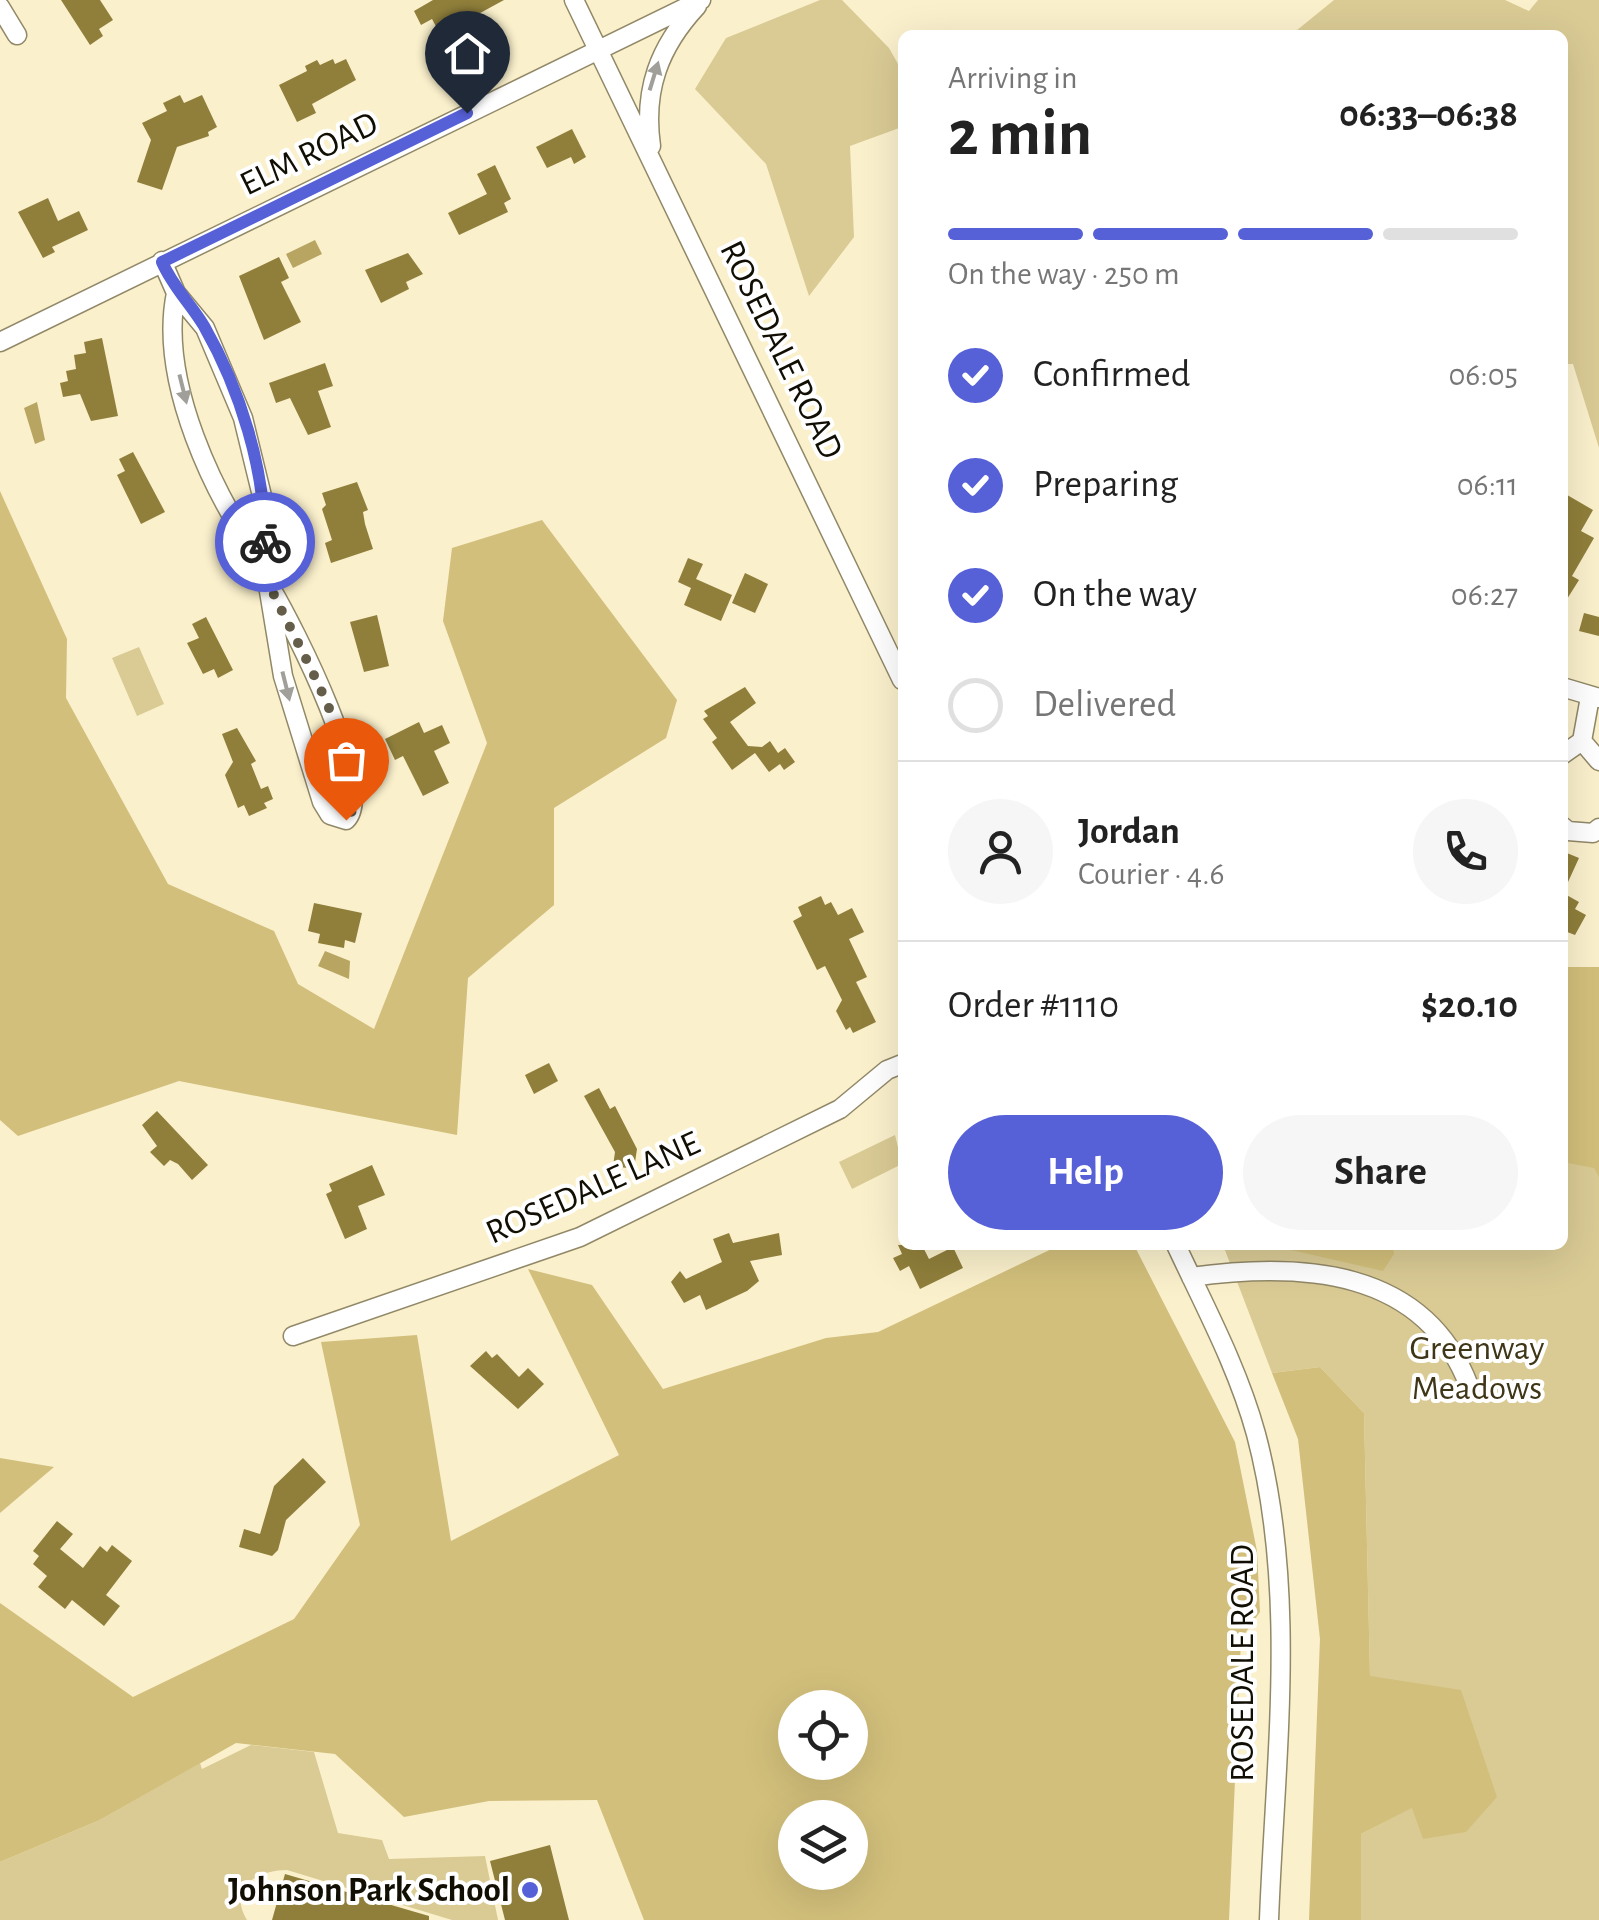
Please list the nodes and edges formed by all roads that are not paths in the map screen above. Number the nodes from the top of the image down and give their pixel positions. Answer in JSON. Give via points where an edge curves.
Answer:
{"nodes":[{"id":1,"x":574,"y":0,"type":"edge"},
{"id":2,"x":702,"y":0,"type":"edge"},
{"id":3,"x":0,"y":7,"type":"edge"},
{"id":4,"x":18,"y":35,"type":"dead end"},
{"id":5,"x":599,"y":49,"type":"junction"},
{"id":6,"x":655,"y":166,"type":"junction"},
{"id":7,"x":162,"y":262,"type":"junction"},
{"id":8,"x":176,"y":293,"type":"junction"},
{"id":9,"x":0,"y":342,"type":"edge"},
{"id":10,"x":265,"y":567,"type":"junction"},
{"id":11,"x":272,"y":590,"type":"junction"},
{"id":12,"x":898,"y":672,"type":"edge"},
{"id":13,"x":1568,"y":689,"type":"edge"},
{"id":14,"x":1595,"y":698,"type":"edge"},
{"id":15,"x":1582,"y":741,"type":"junction"},
{"id":16,"x":1568,"y":751,"type":"edge"},
{"id":17,"x":1599,"y":760,"type":"edge"},
{"id":18,"x":1599,"y":828,"type":"edge"},
{"id":19,"x":1568,"y":831,"type":"edge"},
{"id":20,"x":898,"y":1066,"type":"edge"},
{"id":21,"x":1178,"y":1250,"type":"edge"},
{"id":22,"x":1191,"y":1278,"type":"junction"},
{"id":23,"x":293,"y":1336,"type":"dead end"},
{"id":24,"x":1469,"y":1386,"type":"dead end"},
{"id":25,"x":1269,"y":1920,"type":"edge"}],
"edges":[{"from":1,"to":5,"type":"street","name":"ROSEDALE ROAD"},
{"from":2,"to":5,"type":"street","name":"ELM ROAD"},
{"from":6,"to":2,"type":"street","one_way":true,"via":[[648,116],[655,69],[670,38]]},
{"from":3,"to":4,"type":"street"},
{"from":5,"to":6,"type":"street","name":"ROSEDALE ROAD"},
{"from":5,"to":7,"type":"street","name":"ELM ROAD"},
{"from":6,"to":12,"type":"street","name":"ROSEDALE ROAD"},
{"from":7,"to":8,"type":"street"},
{"from":7,"to":9,"type":"street","name":"ELM ROAD"},
{"from":8,"to":10,"type":"street","via":[[205,328],[243,418],[262,496]]},
{"from":8,"to":10,"type":"street","one_way":true,"via":[[172,340],[194,431],[228,512]]},
{"from":10,"to":11,"type":"street"},
{"from":11,"to":11,"type":"street","one_way":true,"via":[[284,676],[310,770],[330,814],[346,820],[354,803],[346,759],[309,660]]},
{"from":13,"to":14,"type":"street"},
{"from":14,"to":15,"type":"street"},
{"from":15,"to":16,"type":"street"},
{"from":15,"to":17,"type":"street"},
{"from":18,"to":19,"type":"street"},
{"from":20,"to":23,"type":"street","name":"ROSEDALE LANE","via":[[840,1109],[580,1237]]},
{"from":21,"to":22,"type":"street","name":"ROSEDALE ROAD"},
{"from":22,"to":24,"type":"street","via":[[1295,1269],[1374,1288],[1422,1315],[1447,1343]]},
{"from":22,"to":25,"type":"street","name":"ROSEDALE ROAD","via":[[1241,1388],[1276,1537],[1280,1639]]}]}
